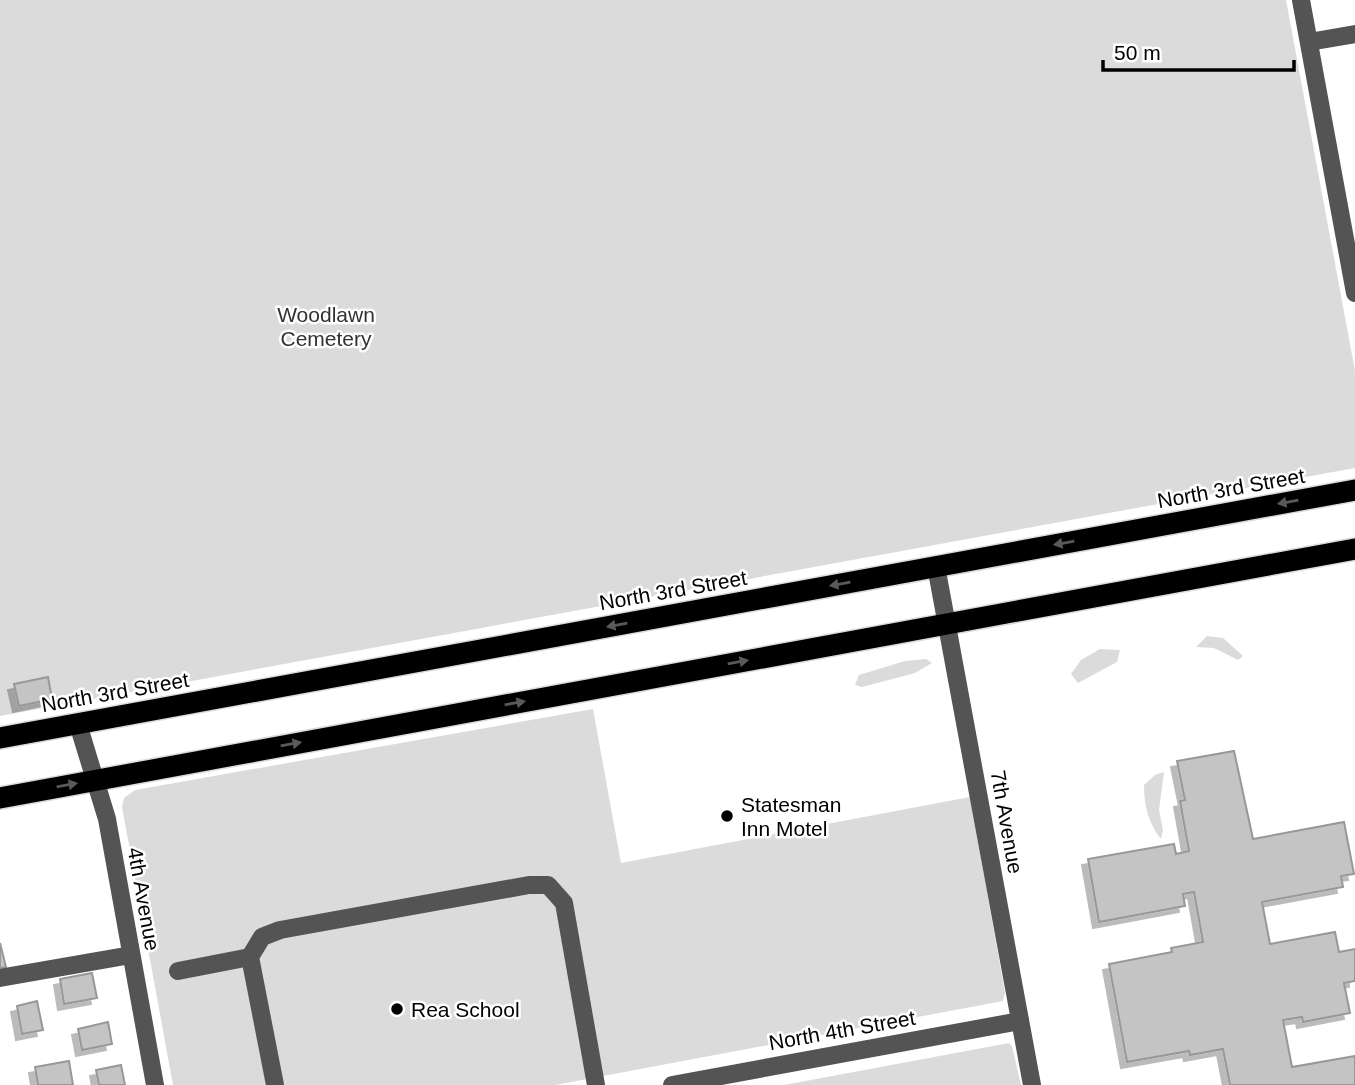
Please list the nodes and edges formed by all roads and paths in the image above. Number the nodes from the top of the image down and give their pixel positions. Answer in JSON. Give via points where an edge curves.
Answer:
{"nodes":[{"id":1,"x":1301,"y":0,"type":"edge"},
{"id":2,"x":1355,"y":33,"type":"edge"},
{"id":3,"x":1309,"y":42,"type":"junction"},
{"id":4,"x":1355,"y":293,"type":"edge"},
{"id":5,"x":1355,"y":490,"type":"edge"},
{"id":6,"x":1355,"y":549,"type":"edge"},
{"id":7,"x":936,"y":566,"type":"junction"},
{"id":8,"x":947,"y":624,"type":"junction"},
{"id":9,"x":78,"y":724,"type":"junction"},
{"id":10,"x":0,"y":738,"type":"edge"},
{"id":11,"x":95,"y":780,"type":"junction"},
{"id":12,"x":0,"y":798,"type":"edge"},
{"id":13,"x":131,"y":954,"type":"junction"},
{"id":14,"x":250,"y":957,"type":"junction"},
{"id":15,"x":178,"y":971,"type":"dead end"},
{"id":16,"x":0,"y":978,"type":"edge"},
{"id":17,"x":1020,"y":1021,"type":"junction"},
{"id":18,"x":155,"y":1085,"type":"edge"},
{"id":19,"x":275,"y":1085,"type":"edge"},
{"id":20,"x":596,"y":1085,"type":"edge"},
{"id":21,"x":672,"y":1085,"type":"edge"},
{"id":22,"x":1032,"y":1085,"type":"edge"}],
"edges":[{"from":1,"to":3,"type":"street"},
{"from":2,"to":3,"type":"street"},
{"from":3,"to":4,"type":"street"},
{"from":5,"to":7,"type":"highway","name":"North 3rd Street","one_way":true},
{"from":6,"to":8,"type":"highway"},
{"from":7,"to":8,"type":"street","name":"7th Avenue"},
{"from":7,"to":9,"type":"highway","name":"North 3rd Street","one_way":true},
{"from":11,"to":8,"type":"highway","one_way":true},
{"from":8,"to":17,"type":"street","name":"7th Avenue"},
{"from":9,"to":10,"type":"highway","name":"North 3rd Street"},
{"from":9,"to":11,"type":"street","name":"4th Avenue"},
{"from":12,"to":11,"type":"highway","one_way":true},
{"from":11,"to":13,"type":"street","name":"4th Avenue","via":[[107,819]]},
{"from":13,"to":16,"type":"street"},
{"from":13,"to":18,"type":"street","name":"4th Avenue"},
{"from":14,"to":15,"type":"street"},
{"from":14,"to":19,"type":"street"},
{"from":14,"to":20,"type":"street","via":[[262,937],[281,930],[548,885],[564,903]]},
{"from":17,"to":21,"type":"street","name":"North 4th Street"},
{"from":17,"to":22,"type":"street","name":"7th Avenue"}]}
